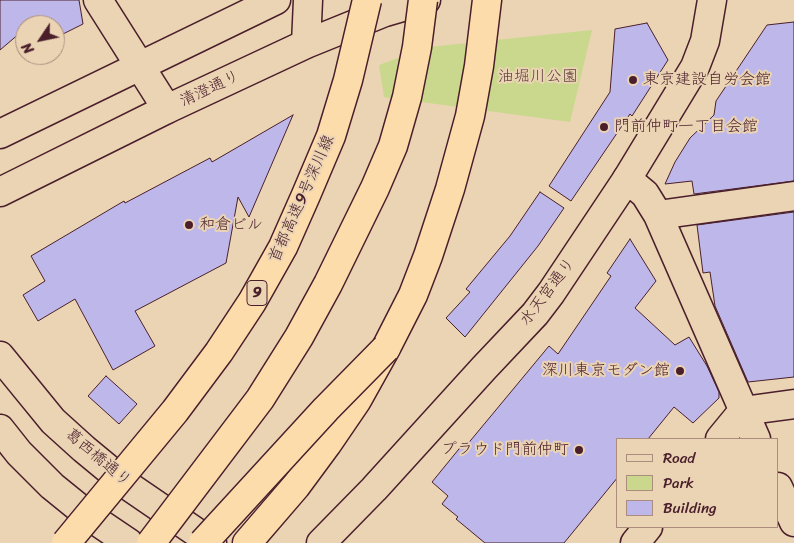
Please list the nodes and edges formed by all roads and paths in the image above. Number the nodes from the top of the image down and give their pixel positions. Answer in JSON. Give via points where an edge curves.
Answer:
{"nodes":[{"id":1,"x":98,"y":0,"type":"edge"},
{"id":2,"x":276,"y":0,"type":"edge"},
{"id":3,"x":308,"y":0,"type":"edge"},
{"id":4,"x":367,"y":0,"type":"edge"},
{"id":5,"x":424,"y":0,"type":"edge"},
{"id":6,"x":487,"y":0,"type":"edge"},
{"id":7,"x":712,"y":0,"type":"edge"},
{"id":8,"x":306,"y":44,"type":"junction"},
{"id":9,"x":139,"y":65,"type":"junction"},
{"id":10,"x":167,"y":109,"type":"junction"},
{"id":11,"x":0,"y":134,"type":"edge"},
{"id":12,"x":627,"y":178,"type":"junction"},
{"id":13,"x":0,"y":192,"type":"edge"},
{"id":14,"x":794,"y":196,"type":"edge"},
{"id":15,"x":658,"y":215,"type":"junction"},
{"id":16,"x":386,"y":348,"type":"junction"},
{"id":17,"x":0,"y":356,"type":"edge"},
{"id":18,"x":794,"y":404,"type":"edge"},
{"id":19,"x":743,"y":411,"type":"junction"},
{"id":20,"x":0,"y":429,"type":"edge"},
{"id":21,"x":721,"y":438,"type":"edge"},
{"id":22,"x":756,"y":438,"type":"edge"},
{"id":23,"x":779,"y":489,"type":"edge"},
{"id":24,"x":89,"y":516,"type":"junction"},
{"id":25,"x":794,"y":522,"type":"edge"},
{"id":26,"x":647,"y":528,"type":"edge"},
{"id":27,"x":66,"y":543,"type":"edge"},
{"id":28,"x":130,"y":543,"type":"edge"},
{"id":29,"x":151,"y":543,"type":"edge"},
{"id":30,"x":203,"y":543,"type":"edge"},
{"id":31,"x":212,"y":543,"type":"edge"},
{"id":32,"x":247,"y":543,"type":"edge"},
{"id":33,"x":321,"y":543,"type":"edge"},
{"id":34,"x":635,"y":543,"type":"edge"}],
"edges":[{"from":1,"to":9,"type":"street"},
{"from":2,"to":9,"type":"street"},
{"from":3,"to":8,"type":"street"},
{"from":4,"to":27,"type":"highway","name":"首都高速9号深川線","number":"9","bridge":true,"via":[[331,136],[283,247],[219,352],[175,411]]},
{"from":5,"to":8,"type":"street","name":"清澄通り"},
{"from":5,"to":29,"type":"highway","bridge":true,"via":[[407,97],[393,146],[328,284],[260,399]]},
{"from":6,"to":16,"type":"highway","via":[[470,116],[450,189],[413,294]]},
{"from":7,"to":12,"type":"street","name":"水天宮通り","via":[[705,41],[695,67]]},
{"from":8,"to":10,"type":"street","name":"清澄通り"},
{"from":9,"to":10,"type":"street"},
{"from":9,"to":11,"type":"street"},
{"from":10,"to":13,"type":"street","name":"清澄通り"},
{"from":12,"to":15,"type":"street","via":[[645,194]]},
{"from":12,"to":33,"type":"street","name":"水天宮通り","via":[[535,314]]},
{"from":14,"to":15,"type":"street"},
{"from":15,"to":19,"type":"street"},
{"from":16,"to":30,"type":"highway","bridge":true,"via":[[326,408]]},
{"from":16,"to":32,"type":"highway","bridge":true,"via":[[357,400],[327,444]]},
{"from":17,"to":31,"type":"street","name":"葛西橋通り","via":[[53,421],[84,449],[130,487]]},
{"from":18,"to":19,"type":"street"},
{"from":19,"to":21,"type":"street"},
{"from":19,"to":22,"type":"street"},
{"from":20,"to":24,"type":"street","via":[[52,486]]},
{"from":23,"to":25,"type":"street"},
{"from":24,"to":27,"type":"street"},
{"from":24,"to":28,"type":"street"},
{"from":26,"to":34,"type":"street"}]}
